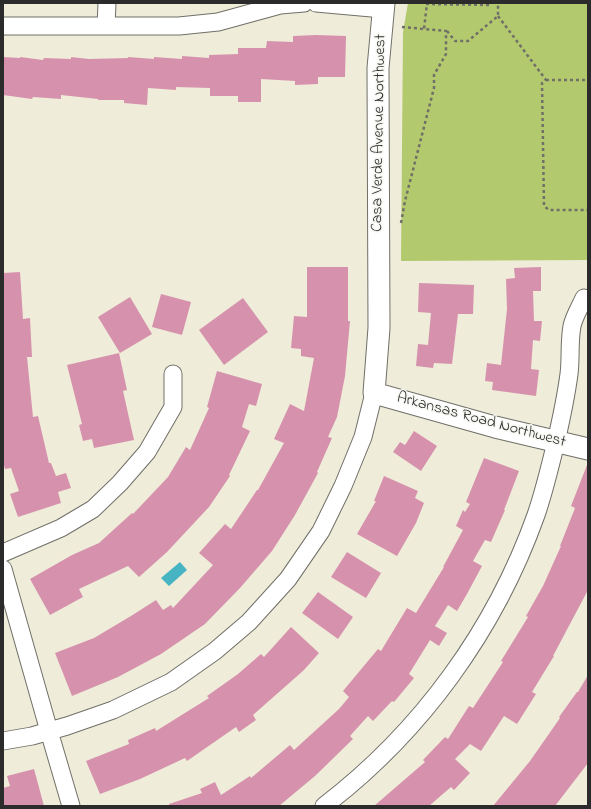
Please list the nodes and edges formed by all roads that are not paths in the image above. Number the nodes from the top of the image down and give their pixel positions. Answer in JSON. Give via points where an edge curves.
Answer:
{"nodes":[{"id":1,"x":107,"y":3,"type":"edge"},
{"id":2,"x":304,"y":3,"type":"edge"},
{"id":3,"x":316,"y":3,"type":"edge"},
{"id":4,"x":383,"y":6,"type":"edge"},
{"id":5,"x":3,"y":26,"type":"edge"},
{"id":6,"x":106,"y":26,"type":"junction"},
{"id":7,"x":584,"y":298,"type":"dead end"},
{"id":8,"x":173,"y":374,"type":"dead end"},
{"id":9,"x":374,"y":393,"type":"junction"},
{"id":10,"x":556,"y":441,"type":"junction"},
{"id":11,"x":588,"y":449,"type":"edge"},
{"id":12,"x":3,"y":553,"type":"edge"},
{"id":13,"x":3,"y":569,"type":"edge"},
{"id":14,"x":49,"y":732,"type":"junction"},
{"id":15,"x":3,"y":741,"type":"edge"},
{"id":16,"x":71,"y":806,"type":"edge"},
{"id":17,"x":324,"y":806,"type":"edge"}],
"edges":[{"from":1,"to":6,"type":"street"},
{"from":2,"to":6,"type":"street","via":[[198,25]]},
{"from":3,"to":4,"type":"street"},
{"from":4,"to":9,"type":"street","name":"Casa Verde Avenue Northwest","via":[[378,68],[379,328]]},
{"from":5,"to":6,"type":"street"},
{"from":7,"to":10,"type":"street","via":[[572,326],[569,374]]},
{"from":8,"to":12,"type":"street","via":[[173,407],[147,452],[120,483],[92,509],[62,528]]},
{"from":9,"to":10,"type":"street","name":"Arkansas Road Northwest"},
{"from":9,"to":14,"type":"street","via":[[363,437],[321,530],[288,579],[248,622],[215,651],[171,682],[113,710]]},
{"from":10,"to":11,"type":"street","name":"Arkansas Road Northwest"},
{"from":10,"to":17,"type":"street","via":[[536,514],[518,559],[498,602],[468,653],[432,701],[391,747]]},
{"from":13,"to":14,"type":"street"},
{"from":14,"to":15,"type":"street"},
{"from":14,"to":16,"type":"street"}]}
